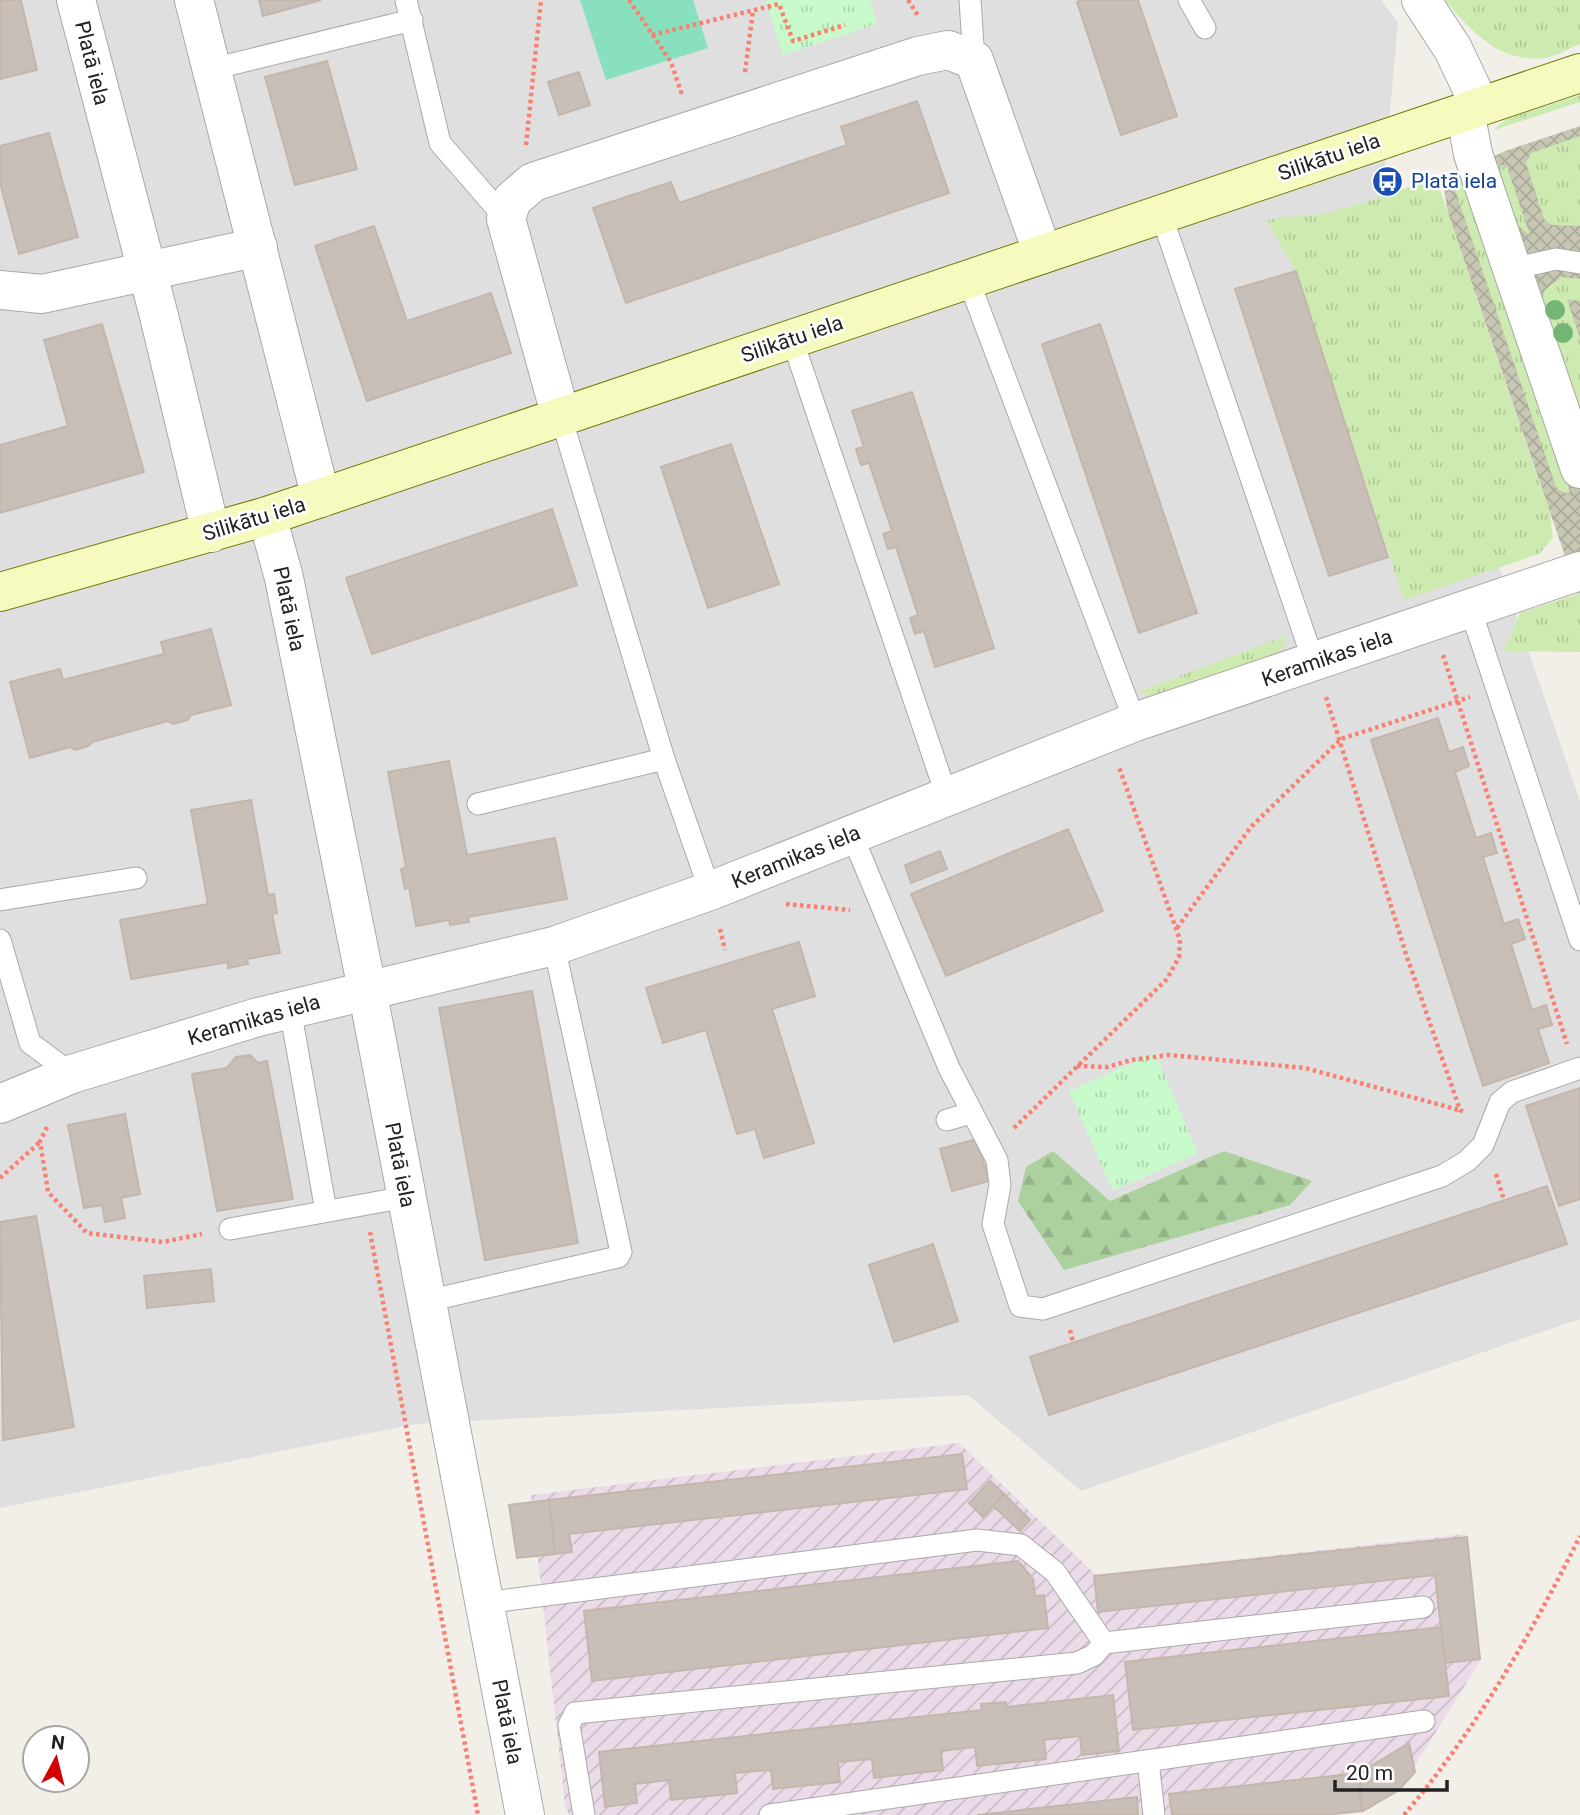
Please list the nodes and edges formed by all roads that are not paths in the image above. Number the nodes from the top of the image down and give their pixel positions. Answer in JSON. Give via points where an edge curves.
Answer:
{"nodes":[{"id":1,"x":76,"y":0,"type":"edge"},
{"id":2,"x":194,"y":0,"type":"edge"},
{"id":3,"x":970,"y":0,"type":"edge"},
{"id":4,"x":1189,"y":0,"type":"edge"},
{"id":5,"x":1422,"y":0,"type":"edge"},
{"id":6,"x":409,"y":10,"type":"edge"},
{"id":7,"x":1205,"y":28,"type":"dead end"},
{"id":8,"x":974,"y":60,"type":"junction"},
{"id":9,"x":212,"y":69,"type":"junction"},
{"id":10,"x":1580,"y":73,"type":"edge"},
{"id":11,"x":1472,"y":109,"type":"junction"},
{"id":12,"x":1161,"y":214,"type":"junction"},
{"id":13,"x":506,"y":219,"type":"junction"},
{"id":14,"x":258,"y":247,"type":"junction"},
{"id":15,"x":1043,"y":254,"type":"junction"},
{"id":16,"x":1580,"y":263,"type":"edge"},
{"id":17,"x":1512,"y":269,"type":"junction"},
{"id":18,"x":146,"y":274,"type":"junction"},
{"id":19,"x":968,"y":279,"type":"junction"},
{"id":20,"x":0,"y":289,"type":"edge"},
{"id":21,"x":792,"y":339,"type":"junction"},
{"id":22,"x":561,"y":417,"type":"junction"},
{"id":23,"x":1580,"y":469,"type":"edge"},
{"id":24,"x":321,"y":498,"type":"junction"},
{"id":25,"x":267,"y":516,"type":"junction"},
{"id":26,"x":211,"y":533,"type":"junction"},
{"id":27,"x":1580,"y":571,"type":"edge"},
{"id":28,"x":0,"y":592,"type":"edge"},
{"id":29,"x":1470,"y":608,"type":"junction"},
{"id":30,"x":1314,"y":663,"type":"junction"},
{"id":31,"x":1121,"y":728,"type":"junction"},
{"id":32,"x":664,"y":759,"type":"junction"},
{"id":33,"x":947,"y":797,"type":"junction"},
{"id":34,"x":478,"y":804,"type":"dead end"},
{"id":35,"x":852,"y":835,"type":"junction"},
{"id":36,"x":136,"y":878,"type":"dead end"},
{"id":37,"x":710,"y":891,"type":"junction"},
{"id":38,"x":0,"y":900,"type":"edge"},
{"id":39,"x":0,"y":940,"type":"edge"},
{"id":40,"x":1580,"y":940,"type":"edge"},
{"id":41,"x":554,"y":946,"type":"junction"},
{"id":42,"x":367,"y":989,"type":"junction"},
{"id":43,"x":290,"y":1009,"type":"junction"},
{"id":44,"x":1577,"y":1069,"type":"edge"},
{"id":45,"x":72,"y":1074,"type":"junction"},
{"id":46,"x":0,"y":1104,"type":"edge"},
{"id":47,"x":971,"y":1113,"type":"junction"},
{"id":48,"x":947,"y":1120,"type":"dead end"},
{"id":49,"x":406,"y":1196,"type":"junction"},
{"id":50,"x":326,"y":1211,"type":"junction"},
{"id":51,"x":230,"y":1229,"type":"road end"},
{"id":52,"x":427,"y":1301,"type":"junction"},
{"id":53,"x":484,"y":1604,"type":"junction"},
{"id":54,"x":1423,"y":1607,"type":"dead end"},
{"id":55,"x":1104,"y":1643,"type":"junction"},
{"id":56,"x":1424,"y":1721,"type":"dead end"},
{"id":57,"x":1148,"y":1761,"type":"junction"},
{"id":58,"x":525,"y":1815,"type":"edge"},
{"id":59,"x":584,"y":1815,"type":"edge"},
{"id":60,"x":771,"y":1815,"type":"edge"},
{"id":61,"x":1154,"y":1815,"type":"edge"}],
"edges":[{"from":1,"to":18,"type":"street","name":"Platā iela"},
{"from":2,"to":9,"type":"street"},
{"from":3,"to":8,"type":"lane"},
{"from":4,"to":7,"type":"lane"},
{"from":5,"to":11,"type":"street","via":[[1453,49]]},
{"from":6,"to":9,"type":"lane"},
{"from":6,"to":13,"type":"lane","via":[[440,143]]},
{"from":8,"to":13,"type":"street","via":[[948,50],[918,56],[533,182],[512,200]]},
{"from":8,"to":15,"type":"street"},
{"from":9,"to":14,"type":"street"},
{"from":10,"to":11,"type":"main road","name":"Silikātu iela"},
{"from":11,"to":12,"type":"main road","name":"Silikātu iela"},
{"from":11,"to":17,"type":"street","via":[[1473,154]]},
{"from":12,"to":15,"type":"main road","name":"Silikātu iela"},
{"from":12,"to":30,"type":"lane"},
{"from":13,"to":22,"type":"street"},
{"from":14,"to":18,"type":"street"},
{"from":14,"to":24,"type":"street"},
{"from":15,"to":19,"type":"main road","name":"Silikātu iela"},
{"from":16,"to":17,"type":"lane","via":[[1556,259]]},
{"from":17,"to":23,"type":"street"},
{"from":18,"to":20,"type":"street","via":[[42,294]]},
{"from":18,"to":26,"type":"street","name":"Platā iela"},
{"from":19,"to":21,"type":"main road","name":"Silikātu iela"},
{"from":19,"to":31,"type":"lane"},
{"from":21,"to":22,"type":"main road","name":"Silikātu iela"},
{"from":21,"to":33,"type":"lane"},
{"from":22,"to":24,"type":"main road","name":"Silikātu iela"},
{"from":22,"to":32,"type":"lane"},
{"from":24,"to":25,"type":"main road","name":"Silikātu iela"},
{"from":25,"to":26,"type":"main road","name":"Silikātu iela"},
{"from":25,"to":42,"type":"street","name":"Platā iela","via":[[284,579]]},
{"from":26,"to":28,"type":"main road","name":"Silikātu iela"},
{"from":27,"to":29,"type":"street","name":"Keramikas iela"},
{"from":29,"to":30,"type":"street","name":"Keramikas iela"},
{"from":29,"to":40,"type":"lane"},
{"from":30,"to":31,"type":"street","name":"Keramikas iela"},
{"from":31,"to":33,"type":"street","name":"Keramikas iela"},
{"from":32,"to":34,"type":"lane"},
{"from":32,"to":37,"type":"lane"},
{"from":33,"to":35,"type":"street","name":"Keramikas iela"},
{"from":35,"to":37,"type":"street","name":"Keramikas iela"},
{"from":35,"to":47,"type":"lane"},
{"from":36,"to":38,"type":"lane"},
{"from":37,"to":41,"type":"street","name":"Keramikas iela"},
{"from":39,"to":45,"type":"lane","via":[[30,1043]]},
{"from":41,"to":42,"type":"street","name":"Keramikas iela"},
{"from":41,"to":52,"type":"lane","via":[[621,1252],[618,1257]]},
{"from":42,"to":43,"type":"street","name":"Keramikas iela"},
{"from":42,"to":49,"type":"street","name":"Platā iela"},
{"from":43,"to":45,"type":"street","name":"Keramikas iela"},
{"from":43,"to":50,"type":"lane"},
{"from":44,"to":47,"type":"lane","via":[[1512,1092],[1500,1102],[1483,1144],[1467,1161],[1442,1175],[1043,1310],[1020,1306],[1011,1284],[993,1224],[1000,1185],[997,1160]]},
{"from":45,"to":46,"type":"street","name":"Keramikas iela"},
{"from":47,"to":48,"type":"lane"},
{"from":49,"to":50,"type":"lane"},
{"from":49,"to":52,"type":"street","name":"Platā iela"},
{"from":50,"to":51,"type":"lane"},
{"from":52,"to":53,"type":"street","name":"Platā iela"},
{"from":53,"to":55,"type":"lane","via":[[977,1541],[1021,1545],[1055,1572]]},
{"from":53,"to":58,"type":"street","name":"Platā iela"},
{"from":54,"to":55,"type":"lane"},
{"from":55,"to":59,"type":"lane","via":[[1094,1656],[1077,1663],[575,1713],[569,1725]]},
{"from":56,"to":57,"type":"lane"},
{"from":57,"to":60,"type":"lane"},
{"from":57,"to":61,"type":"lane"}]}
